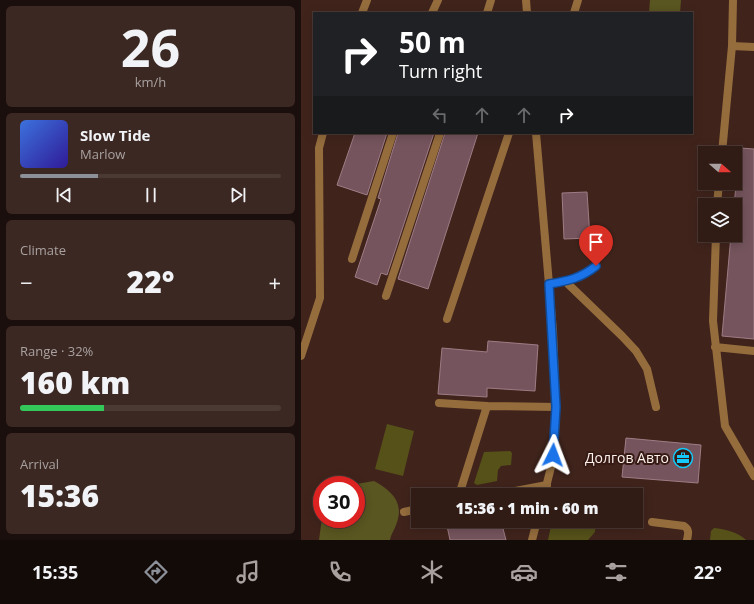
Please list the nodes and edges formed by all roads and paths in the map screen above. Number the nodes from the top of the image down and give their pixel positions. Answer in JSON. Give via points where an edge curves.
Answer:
{"nodes":[{"id":1,"x":367,"y":0,"type":"edge"},
{"id":2,"x":438,"y":0,"type":"edge"},
{"id":3,"x":491,"y":0,"type":"edge"},
{"id":4,"x":526,"y":0,"type":"edge"},
{"id":5,"x":578,"y":0,"type":"edge"},
{"id":6,"x":733,"y":0,"type":"edge"},
{"id":7,"x":362,"y":12,"type":"edge"},
{"id":8,"x":432,"y":12,"type":"edge"},
{"id":9,"x":487,"y":12,"type":"edge"},
{"id":10,"x":527,"y":12,"type":"edge"},
{"id":11,"x":574,"y":12,"type":"edge"},
{"id":12,"x":732,"y":46,"type":"junction"},
{"id":13,"x":754,"y":47,"type":"edge"},
{"id":14,"x":323,"y":134,"type":"edge"},
{"id":15,"x":393,"y":134,"type":"edge"},
{"id":16,"x":440,"y":134,"type":"edge"},
{"id":17,"x":509,"y":134,"type":"edge"},
{"id":18,"x":536,"y":134,"type":"edge"},
{"id":19,"x":723,"y":146,"type":"edge"},
{"id":20,"x":716,"y":242,"type":"edge"},
{"id":21,"x":352,"y":259,"type":"dead end"},
{"id":22,"x":596,"y":266,"type":"dead end"},
{"id":23,"x":565,"y":281,"type":"junction"},
{"id":24,"x":549,"y":284,"type":"junction"},
{"id":25,"x":386,"y":296,"type":"dead end"},
{"id":26,"x":447,"y":319,"type":"dead end"},
{"id":27,"x":715,"y":347,"type":"junction"},
{"id":28,"x":754,"y":351,"type":"edge"},
{"id":29,"x":301,"y":356,"type":"edge"},
{"id":30,"x":439,"y":403,"type":"dead end"},
{"id":31,"x":487,"y":406,"type":"junction"},
{"id":32,"x":556,"y":407,"type":"junction"},
{"id":33,"x":656,"y":407,"type":"dead end"},
{"id":34,"x":754,"y":476,"type":"edge"},
{"id":35,"x":547,"y":484,"type":"junction"},
{"id":36,"x":461,"y":488,"type":"edge"},
{"id":37,"x":528,"y":488,"type":"edge"},
{"id":38,"x":546,"y":488,"type":"edge"},
{"id":39,"x":411,"y":510,"type":"edge"},
{"id":40,"x":404,"y":512,"type":"dead end"},
{"id":41,"x":651,"y":522,"type":"dead end"},
{"id":42,"x":536,"y":528,"type":"edge"},
{"id":43,"x":533,"y":540,"type":"edge"},
{"id":44,"x":687,"y":540,"type":"edge"}],
"edges":[{"from":1,"to":7,"type":"street"},
{"from":2,"to":8,"type":"street"},
{"from":3,"to":9,"type":"street"},
{"from":4,"to":10,"type":"street"},
{"from":5,"to":11,"type":"street"},
{"from":6,"to":12,"type":"street"},
{"from":12,"to":13,"type":"street"},
{"from":12,"to":19,"type":"street"},
{"from":14,"to":29,"type":"street","via":[[319,148],[320,298]]},
{"from":15,"to":21,"type":"street"},
{"from":16,"to":25,"type":"street"},
{"from":17,"to":26,"type":"street"},
{"from":18,"to":24,"type":"street"},
{"from":20,"to":27,"type":"street","via":[[713,321]]},
{"from":22,"to":23,"type":"street","via":[[586,274]]},
{"from":23,"to":24,"type":"street"},
{"from":23,"to":33,"type":"street","via":[[636,351],[647,369]]},
{"from":24,"to":32,"type":"street"},
{"from":27,"to":28,"type":"street"},
{"from":27,"to":34,"type":"street","via":[[725,426]]},
{"from":30,"to":31,"type":"street"},
{"from":31,"to":32,"type":"street"},
{"from":31,"to":36,"type":"street"},
{"from":32,"to":35,"type":"street","via":[[553,455]]},
{"from":35,"to":37,"type":"street"},
{"from":35,"to":38,"type":"street"},
{"from":39,"to":40,"type":"street"},
{"from":41,"to":44,"type":"street","via":[[684,526],[689,532]]},
{"from":42,"to":43,"type":"street"}]}
